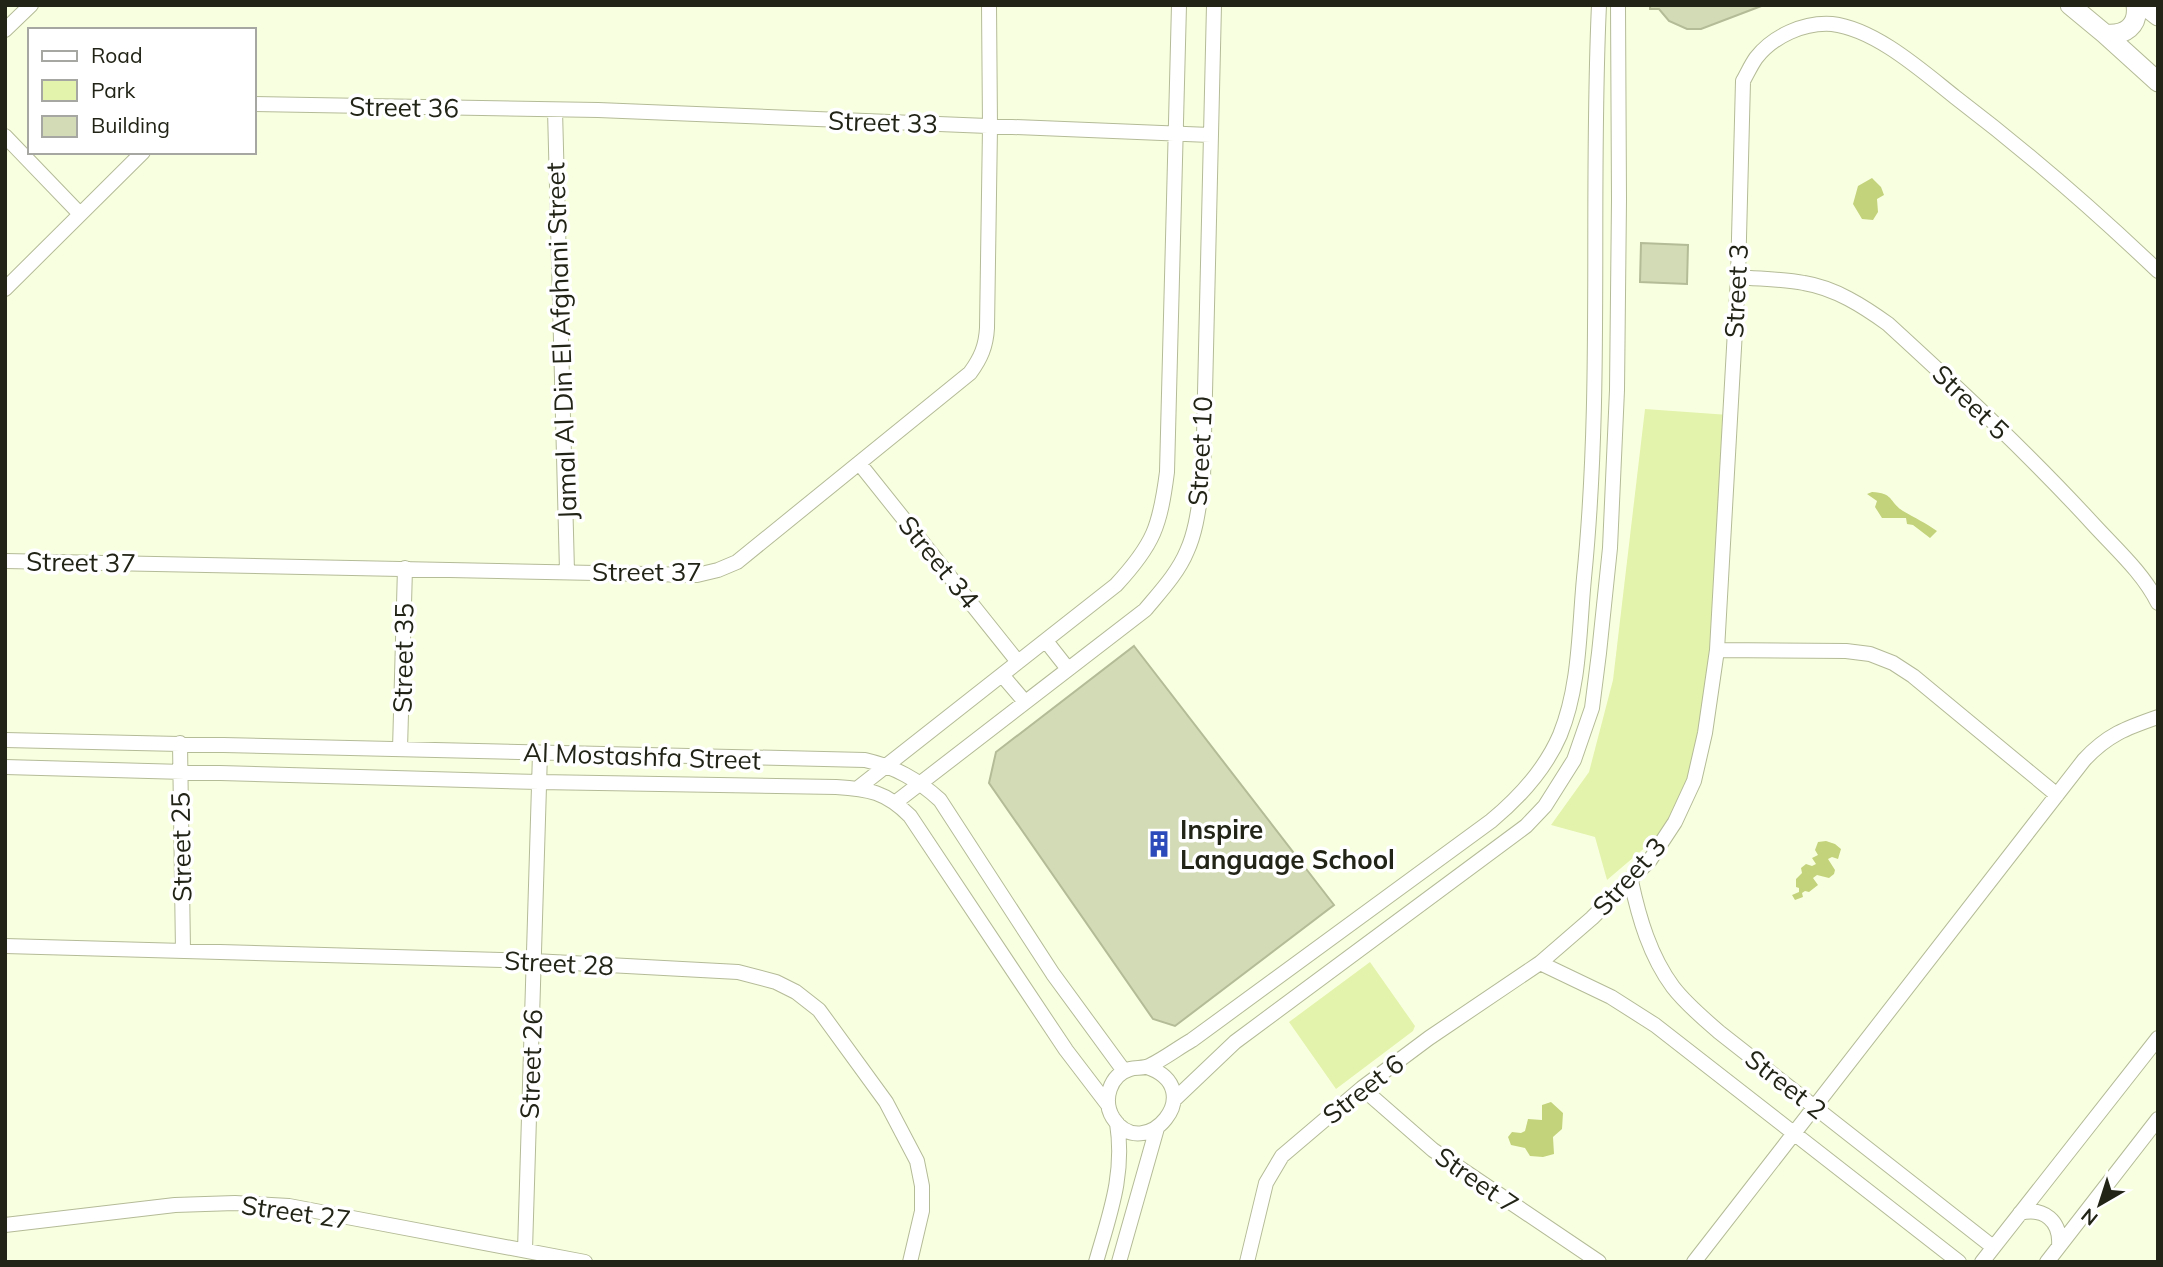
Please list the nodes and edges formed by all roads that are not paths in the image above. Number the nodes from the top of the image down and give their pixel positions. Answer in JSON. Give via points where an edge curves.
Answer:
{"nodes":[{"id":1,"x":31,"y":5,"type":"edge"},
{"id":2,"x":989,"y":5,"type":"edge"},
{"id":3,"x":1179,"y":5,"type":"edge"},
{"id":4,"x":1214,"y":5,"type":"edge"},
{"id":5,"x":1600,"y":5,"type":"edge"},
{"id":6,"x":1618,"y":5,"type":"edge"},
{"id":7,"x":2070,"y":5,"type":"edge"},
{"id":8,"x":2136,"y":5,"type":"edge"},
{"id":9,"x":2144,"y":5,"type":"edge"},
{"id":10,"x":2158,"y":16,"type":"edge"},
{"id":11,"x":5,"y":30,"type":"edge"},
{"id":12,"x":2105,"y":34,"type":"junction"},
{"id":13,"x":2158,"y":82,"type":"edge"},
{"id":14,"x":256,"y":104,"type":"edge"},
{"id":15,"x":555,"y":110,"type":"junction"},
{"id":16,"x":990,"y":127,"type":"junction"},
{"id":17,"x":1175,"y":134,"type":"junction"},
{"id":18,"x":1210,"y":135,"type":"junction"},
{"id":19,"x":5,"y":136,"type":"edge"},
{"id":20,"x":141,"y":154,"type":"edge"},
{"id":21,"x":80,"y":214,"type":"junction"},
{"id":22,"x":2158,"y":271,"type":"edge"},
{"id":23,"x":1738,"y":277,"type":"junction"},
{"id":24,"x":5,"y":289,"type":"edge"},
{"id":25,"x":1595,"y":390,"type":"junction"},
{"id":26,"x":1617,"y":390,"type":"junction"},
{"id":27,"x":859,"y":463,"type":"junction"},
{"id":28,"x":5,"y":561,"type":"edge"},
{"id":29,"x":405,"y":568,"type":"junction"},
{"id":30,"x":567,"y":571,"type":"junction"},
{"id":31,"x":2158,"y":603,"type":"edge"},
{"id":32,"x":1046,"y":641,"type":"junction"},
{"id":33,"x":1717,"y":650,"type":"junction"},
{"id":34,"x":1018,"y":662,"type":"junction"},
{"id":35,"x":1068,"y":669,"type":"junction"},
{"id":36,"x":1002,"y":675,"type":"junction"},
{"id":37,"x":1025,"y":702,"type":"junction"},
{"id":38,"x":2158,"y":717,"type":"edge"},
{"id":39,"x":5,"y":740,"type":"edge"},
{"id":40,"x":180,"y":743,"type":"junction"},
{"id":41,"x":400,"y":749,"type":"junction"},
{"id":42,"x":540,"y":752,"type":"junction"},
{"id":43,"x":887,"y":765,"type":"junction"},
{"id":44,"x":5,"y":767,"type":"edge"},
{"id":45,"x":180,"y":772,"type":"junction"},
{"id":46,"x":539,"y":782,"type":"junction"},
{"id":47,"x":921,"y":783,"type":"junction"},
{"id":48,"x":858,"y":788,"type":"junction"},
{"id":49,"x":2057,"y":795,"type":"junction"},
{"id":50,"x":896,"y":802,"type":"junction"},
{"id":51,"x":1631,"y":881,"type":"junction"},
{"id":52,"x":5,"y":946,"type":"edge"},
{"id":53,"x":183,"y":951,"type":"junction"},
{"id":54,"x":534,"y":961,"type":"junction"},
{"id":55,"x":1540,"y":963,"type":"junction"},
{"id":56,"x":2158,"y":1038,"type":"edge"},
{"id":57,"x":1147,"y":1068,"type":"junction"},
{"id":58,"x":1124,"y":1071,"type":"junction"},
{"id":59,"x":1362,"y":1088,"type":"junction"},
{"id":60,"x":1174,"y":1100,"type":"junction"},
{"id":61,"x":1108,"y":1105,"type":"junction"},
{"id":62,"x":1814,"y":1107,"type":"junction"},
{"id":63,"x":2158,"y":1118,"type":"edge"},
{"id":64,"x":1117,"y":1123,"type":"junction"},
{"id":65,"x":1157,"y":1128,"type":"junction"},
{"id":66,"x":1794,"y":1133,"type":"junction"},
{"id":67,"x":2020,"y":1213,"type":"junction"},
{"id":68,"x":5,"y":1225,"type":"edge"},
{"id":69,"x":2059,"y":1246,"type":"junction"},
{"id":70,"x":1993,"y":1247,"type":"junction"},
{"id":71,"x":525,"y":1250,"type":"junction"},
{"id":72,"x":585,"y":1262,"type":"edge"},
{"id":73,"x":910,"y":1262,"type":"edge"},
{"id":74,"x":1096,"y":1262,"type":"edge"},
{"id":75,"x":1119,"y":1262,"type":"edge"},
{"id":76,"x":1247,"y":1262,"type":"edge"},
{"id":77,"x":1599,"y":1262,"type":"edge"},
{"id":78,"x":1693,"y":1262,"type":"edge"},
{"id":79,"x":1959,"y":1262,"type":"edge"},
{"id":80,"x":1982,"y":1262,"type":"edge"},
{"id":81,"x":2047,"y":1262,"type":"edge"}],
"edges":[{"from":1,"to":11,"type":"street"},
{"from":2,"to":16,"type":"street","name":"Street 37"},
{"from":3,"to":17,"type":"street","name":"Street 10"},
{"from":4,"to":18,"type":"street","name":"Street 10"},
{"from":5,"to":25,"type":"street"},
{"from":6,"to":26,"type":"street"},
{"from":7,"to":12,"type":"street"},
{"from":8,"to":12,"type":"street","via":[[2134,23],[2127,31]]},
{"from":9,"to":10,"type":"street"},
{"from":12,"to":13,"type":"street"},
{"from":14,"to":15,"type":"street","name":"Street 36"},
{"from":15,"to":16,"type":"street","name":"Street 33"},
{"from":15,"to":30,"type":"street","name":"Jamal Al Din El Afghani Street"},
{"from":16,"to":17,"type":"street","name":"Street 33"},
{"from":16,"to":27,"type":"street","name":"Street 37","via":[[987,328],[980,360]]},
{"from":17,"to":18,"type":"street","name":"Street 33"},
{"from":17,"to":32,"type":"street","name":"Street 10","via":[[1163,503],[1155,533],[1138,561],[1116,585]]},
{"from":18,"to":35,"type":"street","name":"Street 10","via":[[1203,479],[1198,515],[1187,551],[1169,582],[1145,610]]},
{"from":19,"to":21,"type":"street"},
{"from":20,"to":21,"type":"street"},
{"from":21,"to":24,"type":"street"},
{"from":22,"to":23,"type":"street","name":"Street 3","via":[[2022,149],[1896,52],[1858,31],[1831,24],[1803,27],[1777,38],[1757,57],[1743,81]]},
{"from":23,"to":31,"type":"street","name":"Street 5","via":[[1804,283],[1835,292],[1888,324],[2061,489],[2137,571]]},
{"from":23,"to":33,"type":"street","name":"Street 3"},
{"from":25,"to":26,"type":"street"},
{"from":25,"to":57,"type":"street","via":[[1575,684],[1546,761],[1491,821],[1215,1024]]},
{"from":26,"to":60,"type":"street","via":[[1610,548],[1592,708],[1561,784],[1505,844],[1235,1042]]},
{"from":27,"to":30,"type":"street","name":"Street 37","via":[[737,562],[718,570],[697,575]]},
{"from":27,"to":34,"type":"street","name":"Street 34"},
{"from":28,"to":29,"type":"street","name":"Street 37"},
{"from":29,"to":30,"type":"street","name":"Street 37"},
{"from":29,"to":41,"type":"street","name":"Street 35"},
{"from":32,"to":34,"type":"street","name":"Street 10"},
{"from":32,"to":35,"type":"street"},
{"from":33,"to":49,"type":"street","via":[[1846,651],[1893,663]]},
{"from":33,"to":51,"type":"street","name":"Street 3","via":[[1695,781],[1675,822]]},
{"from":34,"to":36,"type":"street","name":"Street 10"},
{"from":35,"to":37,"type":"street","name":"Street 10"},
{"from":36,"to":37,"type":"street"},
{"from":36,"to":43,"type":"street","name":"Street 10"},
{"from":37,"to":47,"type":"street","name":"Street 10"},
{"from":38,"to":49,"type":"street","via":[[2101,742]]},
{"from":39,"to":40,"type":"street","name":"Al Mostashfa Street"},
{"from":40,"to":41,"type":"street","name":"Al Mostashfa Street"},
{"from":40,"to":45,"type":"street","name":"Street 25"},
{"from":41,"to":42,"type":"street","name":"Al Mostashfa Street"},
{"from":42,"to":43,"type":"street","name":"Al Mostashfa Street","via":[[865,760]]},
{"from":42,"to":46,"type":"street","name":"Street 26"},
{"from":43,"to":47,"type":"street","name":"Al Mostashfa Street"},
{"from":43,"to":48,"type":"street","name":"Street 10"},
{"from":44,"to":45,"type":"street","name":"Al Mostashfa Street"},
{"from":45,"to":46,"type":"street","name":"Al Mostashfa Street"},
{"from":45,"to":53,"type":"street","name":"Street 25"},
{"from":46,"to":48,"type":"street","name":"Al Mostashfa Street"},
{"from":46,"to":54,"type":"street","name":"Street 26"},
{"from":47,"to":50,"type":"street","name":"Street 10"},
{"from":47,"to":58,"type":"street","name":"Al Mostashfa Street","via":[[940,800],[1053,974]]},
{"from":48,"to":50,"type":"street","name":"Al Mostashfa Street"},
{"from":49,"to":62,"type":"street"},
{"from":50,"to":61,"type":"street","name":"Al Mostashfa Street"},
{"from":51,"to":55,"type":"street","name":"Street 3"},
{"from":51,"to":62,"type":"street","name":"Street 2","via":[[1646,936],[1672,986],[1719,1032]]},
{"from":52,"to":53,"type":"street","name":"Street 28"},
{"from":53,"to":54,"type":"street","name":"Street 28"},
{"from":54,"to":71,"type":"street","name":"Street 26"},
{"from":54,"to":73,"type":"street","name":"Street 28","via":[[738,972],[776,982],[819,1010],[886,1102],[917,1161],[922,1211]]},
{"from":55,"to":59,"type":"street","name":"Street 6"},
{"from":55,"to":66,"type":"street","name":"Street 2","via":[[1611,997],[1655,1025]]},
{"from":56,"to":67,"type":"street"},
{"from":57,"to":58,"type":"street"},
{"from":57,"to":60,"type":"street","via":[[1163,1076]]},
{"from":58,"to":61,"type":"street","via":[[1109,1089]]},
{"from":59,"to":76,"type":"street","name":"Street 6","via":[[1282,1156],[1266,1183]]},
{"from":59,"to":77,"type":"street","name":"Street 7","via":[[1433,1150]]},
{"from":60,"to":65,"type":"street","via":[[1169,1117]]},
{"from":61,"to":64,"type":"street"},
{"from":62,"to":66,"type":"street"},
{"from":62,"to":70,"type":"street","name":"Street 2"},
{"from":63,"to":69,"type":"street"},
{"from":64,"to":65,"type":"street","via":[[1132,1132]]},
{"from":64,"to":74,"type":"street","via":[[1120,1170]]},
{"from":65,"to":75,"type":"street"},
{"from":66,"to":78,"type":"street"},
{"from":66,"to":79,"type":"street","name":"Street 2"},
{"from":67,"to":69,"type":"street","via":[[2031,1210],[2050,1217],[2057,1225]]},
{"from":67,"to":70,"type":"street"},
{"from":68,"to":71,"type":"street","name":"Street 27","via":[[175,1205],[235,1203],[289,1206]]},
{"from":69,"to":81,"type":"street"},
{"from":70,"to":80,"type":"street"},
{"from":71,"to":72,"type":"street","name":"Street 27"}]}
